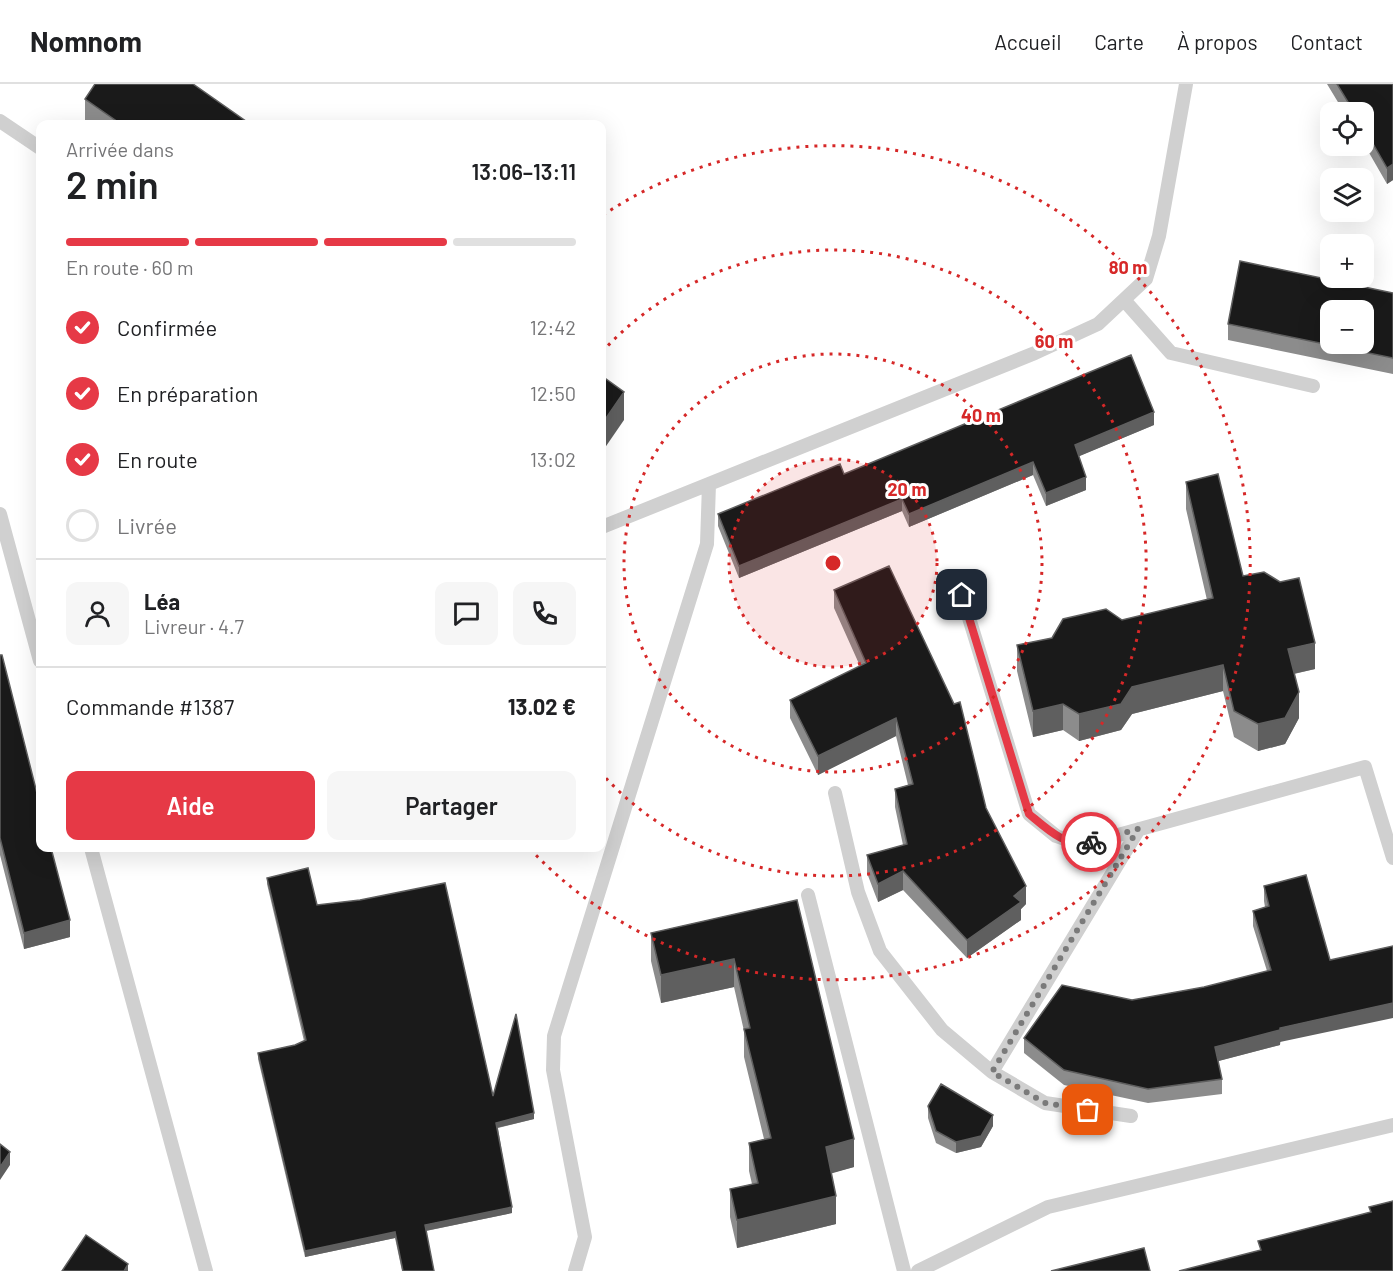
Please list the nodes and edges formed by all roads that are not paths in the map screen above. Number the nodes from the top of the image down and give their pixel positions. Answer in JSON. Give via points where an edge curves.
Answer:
{"nodes":[{"id":1,"x":1186,"y":84,"type":"edge"},
{"id":2,"x":0,"y":121,"type":"edge"},
{"id":3,"x":36,"y":145,"type":"edge"},
{"id":4,"x":1124,"y":300,"type":"junction"},
{"id":5,"x":1313,"y":386,"type":"dead end"},
{"id":6,"x":710,"y":484,"type":"junction"},
{"id":7,"x":0,"y":514,"type":"edge"},
{"id":8,"x":606,"y":525,"type":"edge"},
{"id":9,"x":962,"y":595,"type":"dead end"},
{"id":10,"x":36,"y":647,"type":"edge"},
{"id":11,"x":835,"y":793,"type":"dead end"},
{"id":12,"x":1138,"y":829,"type":"junction"},
{"id":13,"x":92,"y":852,"type":"edge"},
{"id":14,"x":1393,"y":858,"type":"edge"},
{"id":15,"x":808,"y":895,"type":"dead end"},
{"id":16,"x":992,"y":1072,"type":"junction"},
{"id":17,"x":1131,"y":1116,"type":"dead end"},
{"id":18,"x":1393,"y":1125,"type":"edge"},
{"id":19,"x":206,"y":1271,"type":"edge"},
{"id":20,"x":575,"y":1271,"type":"edge"},
{"id":21,"x":904,"y":1271,"type":"edge"},
{"id":22,"x":918,"y":1271,"type":"edge"}],
"edges":[{"from":1,"to":4,"type":"lane","via":[[1159,236],[1146,279]]},
{"from":2,"to":3,"type":"lane"},
{"from":4,"to":5,"type":"lane","via":[[1171,353]]},
{"from":4,"to":6,"type":"lane","via":[[1098,324],[1035,353]]},
{"from":6,"to":8,"type":"lane"},
{"from":6,"to":20,"type":"lane","via":[[707,544],[554,1036],[552,1070],[585,1237]]},
{"from":7,"to":10,"type":"lane"},
{"from":9,"to":12,"type":"lane","via":[[1029,814],[1056,836],[1082,845]]},
{"from":11,"to":16,"type":"lane","via":[[858,892],[880,951],[942,1030]]},
{"from":12,"to":14,"type":"lane","via":[[1365,767]]},
{"from":12,"to":16,"type":"lane"},
{"from":13,"to":19,"type":"lane"},
{"from":15,"to":21,"type":"lane"},
{"from":16,"to":17,"type":"lane","via":[[1045,1103]]},
{"from":18,"to":22,"type":"lane","via":[[1048,1207]]}]}
